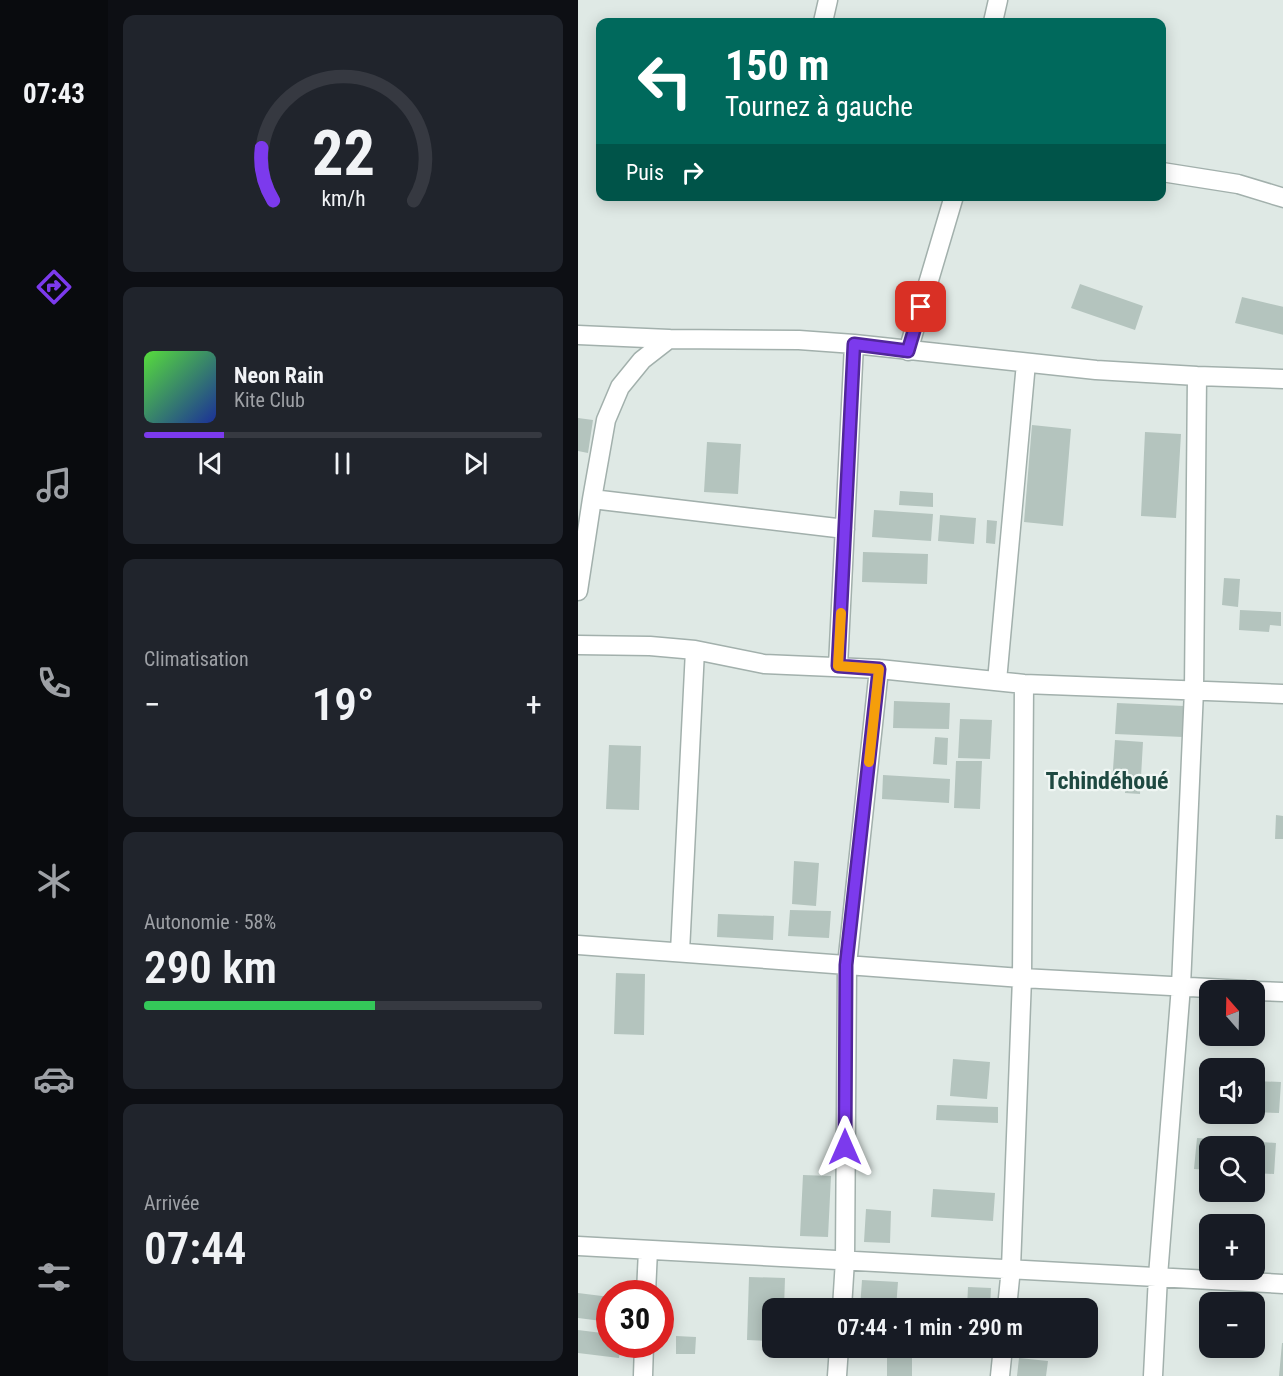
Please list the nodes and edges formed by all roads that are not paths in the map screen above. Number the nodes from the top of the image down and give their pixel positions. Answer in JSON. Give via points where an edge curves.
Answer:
{"nodes":[{"id":1,"x":828,"y":0,"type":"edge"},
{"id":2,"x":998,"y":0,"type":"edge"},
{"id":3,"x":824,"y":18,"type":"edge"},
{"id":4,"x":995,"y":18,"type":"edge"},
{"id":5,"x":1166,"y":173,"type":"edge"},
{"id":6,"x":1283,"y":198,"type":"edge"},
{"id":7,"x":953,"y":201,"type":"edge"},
{"id":8,"x":578,"y":335,"type":"edge"},
{"id":9,"x":669,"y":339,"type":"junction"},
{"id":10,"x":854,"y":344,"type":"junction"},
{"id":11,"x":908,"y":351,"type":"junction"},
{"id":12,"x":1026,"y":363,"type":"junction"},
{"id":13,"x":1197,"y":376,"type":"junction"},
{"id":14,"x":1283,"y":379,"type":"edge"},
{"id":15,"x":592,"y":499,"type":"junction"},
{"id":16,"x":845,"y":529,"type":"junction"},
{"id":17,"x":578,"y":591,"type":"edge"},
{"id":18,"x":578,"y":645,"type":"edge"},
{"id":19,"x":695,"y":650,"type":"junction"},
{"id":20,"x":838,"y":666,"type":"junction"},
{"id":21,"x":879,"y":669,"type":"junction"},
{"id":22,"x":996,"y":681,"type":"junction"},
{"id":23,"x":1024,"y":684,"type":"junction"},
{"id":24,"x":1194,"y":690,"type":"junction"},
{"id":25,"x":1283,"y":694,"type":"edge"},
{"id":26,"x":578,"y":945,"type":"edge"},
{"id":27,"x":680,"y":952,"type":"junction"},
{"id":28,"x":846,"y":965,"type":"junction"},
{"id":29,"x":1022,"y":978,"type":"junction"},
{"id":30,"x":1181,"y":986,"type":"junction"},
{"id":31,"x":1199,"y":987,"type":"edge"},
{"id":32,"x":1265,"y":991,"type":"edge"},
{"id":33,"x":1283,"y":992,"type":"edge"},
{"id":34,"x":578,"y":1246,"type":"edge"},
{"id":35,"x":648,"y":1250,"type":"junction"},
{"id":36,"x":845,"y":1260,"type":"junction"},
{"id":37,"x":1011,"y":1268,"type":"junction"},
{"id":38,"x":1158,"y":1276,"type":"junction"},
{"id":39,"x":647,"y":1280,"type":"edge"},
{"id":40,"x":1283,"y":1284,"type":"edge"},
{"id":41,"x":843,"y":1298,"type":"edge"},
{"id":42,"x":1008,"y":1298,"type":"edge"},
{"id":43,"x":643,"y":1358,"type":"edge"},
{"id":44,"x":838,"y":1358,"type":"edge"},
{"id":45,"x":1002,"y":1358,"type":"edge"},
{"id":46,"x":642,"y":1376,"type":"edge"},
{"id":47,"x":837,"y":1376,"type":"edge"},
{"id":48,"x":1000,"y":1376,"type":"edge"},
{"id":49,"x":1153,"y":1376,"type":"edge"}],
"edges":[{"from":1,"to":3,"type":"street"},
{"from":2,"to":4,"type":"street"},
{"from":5,"to":6,"type":"street","via":[[1238,184]]},
{"from":7,"to":11,"type":"street"},
{"from":8,"to":9,"type":"street"},
{"from":9,"to":10,"type":"street"},
{"from":9,"to":15,"type":"street","via":[[642,360],[620,387],[606,420]]},
{"from":10,"to":11,"type":"street"},
{"from":10,"to":16,"type":"street"},
{"from":11,"to":12,"type":"street"},
{"from":12,"to":13,"type":"street"},
{"from":12,"to":22,"type":"street"},
{"from":13,"to":14,"type":"street"},
{"from":13,"to":24,"type":"street"},
{"from":15,"to":16,"type":"street"},
{"from":15,"to":17,"type":"street"},
{"from":16,"to":20,"type":"street"},
{"from":18,"to":19,"type":"street"},
{"from":19,"to":20,"type":"street","via":[[764,664]]},
{"from":19,"to":27,"type":"street"},
{"from":20,"to":21,"type":"street"},
{"from":21,"to":22,"type":"street"},
{"from":21,"to":28,"type":"street"},
{"from":22,"to":23,"type":"street"},
{"from":23,"to":24,"type":"street"},
{"from":23,"to":29,"type":"street"},
{"from":24,"to":25,"type":"street"},
{"from":24,"to":30,"type":"street"},
{"from":26,"to":27,"type":"street"},
{"from":27,"to":28,"type":"street"},
{"from":28,"to":29,"type":"street"},
{"from":28,"to":36,"type":"street"},
{"from":29,"to":30,"type":"street"},
{"from":29,"to":37,"type":"street"},
{"from":30,"to":31,"type":"street"},
{"from":30,"to":38,"type":"street"},
{"from":32,"to":33,"type":"street"},
{"from":34,"to":35,"type":"street"},
{"from":35,"to":36,"type":"street"},
{"from":35,"to":39,"type":"street"},
{"from":36,"to":37,"type":"street"},
{"from":36,"to":41,"type":"street"},
{"from":37,"to":38,"type":"street"},
{"from":37,"to":42,"type":"street"},
{"from":38,"to":40,"type":"street"},
{"from":38,"to":49,"type":"street"},
{"from":43,"to":46,"type":"street"},
{"from":44,"to":47,"type":"street"},
{"from":45,"to":48,"type":"street"}]}
